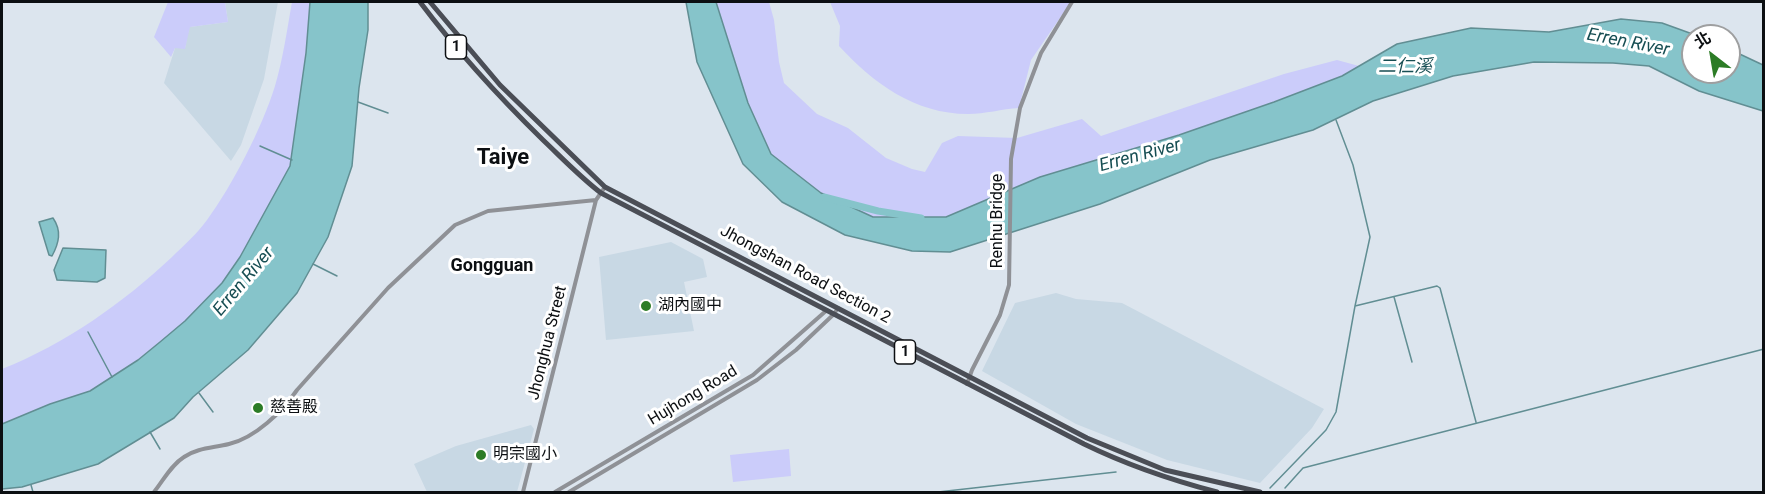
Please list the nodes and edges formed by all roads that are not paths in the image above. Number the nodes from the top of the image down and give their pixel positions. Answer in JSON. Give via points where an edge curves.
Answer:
{"nodes":[{"id":1,"x":420,"y":2,"type":"edge"},
{"id":2,"x":430,"y":2,"type":"edge"},
{"id":3,"x":1072,"y":2,"type":"edge"},
{"id":4,"x":605,"y":187,"type":"junction"},
{"id":5,"x":601,"y":193,"type":"junction"},
{"id":6,"x":596,"y":200,"type":"junction"},
{"id":7,"x":831,"y":304,"type":"junction"},
{"id":8,"x":838,"y":308,"type":"junction"},
{"id":9,"x":827,"y":310,"type":"junction"},
{"id":10,"x":834,"y":314,"type":"junction"},
{"id":11,"x":971,"y":377,"type":"junction"},
{"id":12,"x":967,"y":384,"type":"junction"},
{"id":13,"x":154,"y":492,"type":"edge"},
{"id":14,"x":523,"y":492,"type":"edge"},
{"id":15,"x":555,"y":492,"type":"edge"},
{"id":16,"x":568,"y":492,"type":"edge"},
{"id":17,"x":1217,"y":492,"type":"edge"},
{"id":18,"x":1260,"y":492,"type":"edge"}],
"edges":[{"from":1,"to":5,"type":"main road","name":"Jhongshan Road Section 2","number":"1","via":[[494,91]]},
{"from":2,"to":4,"type":"main road","name":"Jhongshan Road Section 2","number":"1","via":[[500,85]]},
{"from":3,"to":11,"type":"street","name":"Renhu Bridge","via":[[1041,53],[1020,109],[1011,159],[1010,278],[1005,303]]},
{"from":4,"to":5,"type":"street"},
{"from":4,"to":7,"type":"main road","name":"Jhongshan Road Section 2","number":"1"},
{"from":5,"to":6,"type":"street"},
{"from":5,"to":9,"type":"main road","name":"Jhongshan Road Section 2","number":"1"},
{"from":6,"to":13,"type":"street","via":[[488,211],[455,225],[388,288],[266,424],[243,440],[183,457]]},
{"from":6,"to":14,"type":"street","name":"Jhonghua Street"},
{"from":7,"to":8,"type":"main road","name":"Jhongshan Road Section 2","number":"1"},
{"from":7,"to":9,"type":"street","name":"Hujhong Road"},
{"from":8,"to":10,"type":"street","name":"Hujhong Road"},
{"from":8,"to":11,"type":"main road","name":"Jhongshan Road Section 2","number":"1"},
{"from":9,"to":10,"type":"main road","name":"Jhongshan Road Section 2","number":"1"},
{"from":9,"to":15,"type":"street","name":"Hujhong Road","via":[[753,375]]},
{"from":10,"to":12,"type":"main road","name":"Jhongshan Road Section 2","number":"1"},
{"from":10,"to":16,"type":"street","name":"Hujhong Road","via":[[757,380]]},
{"from":11,"to":12,"type":"street","name":"Renhu Bridge"},
{"from":11,"to":18,"type":"main road","name":"Jhongshan Road Section 2","number":"1","via":[[1119,452],[1165,470]]},
{"from":12,"to":17,"type":"main road","name":"Jhongshan Road Section 2","number":"1","via":[[1113,458]]}]}
